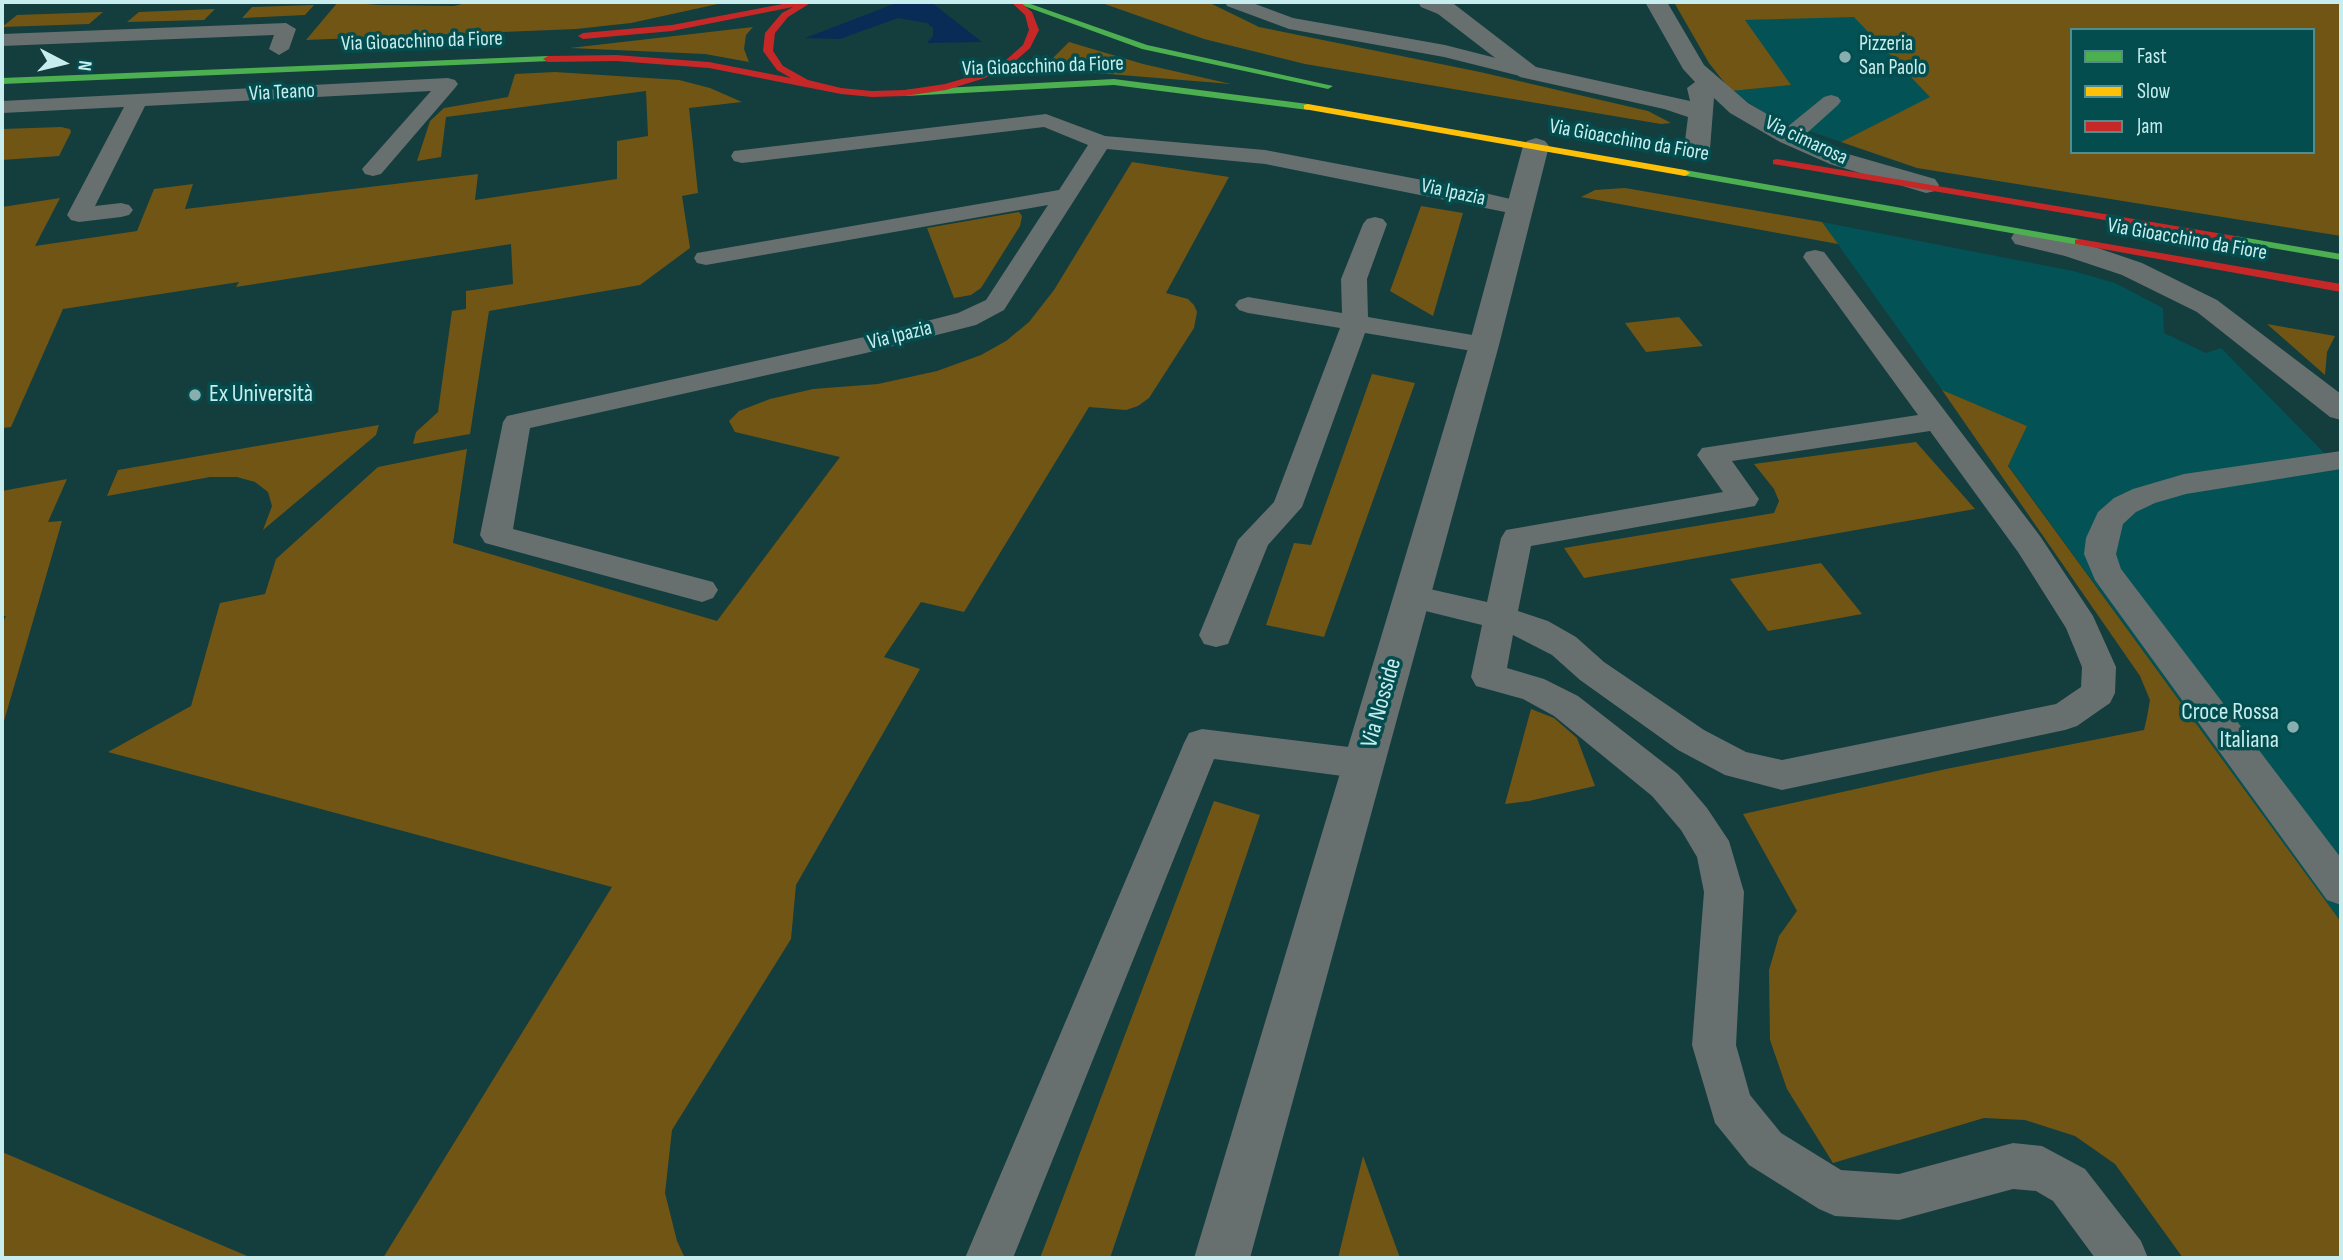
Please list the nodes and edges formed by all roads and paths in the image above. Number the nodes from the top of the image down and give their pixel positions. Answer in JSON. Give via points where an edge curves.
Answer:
{"nodes":[{"id":1,"x":807,"y":2,"type":"edge"},
{"id":2,"x":1016,"y":2,"type":"edge"},
{"id":3,"x":1234,"y":2,"type":"edge"},
{"id":4,"x":1429,"y":2,"type":"edge"},
{"id":5,"x":1656,"y":2,"type":"edge"},
{"id":6,"x":568,"y":37,"type":"dead end"},
{"id":7,"x":2,"y":40,"type":"edge"},
{"id":8,"x":279,"y":49,"type":"dead end"},
{"id":9,"x":1695,"y":69,"type":"junction"},
{"id":10,"x":1528,"y":72,"type":"junction"},
{"id":11,"x":2,"y":81,"type":"edge"},
{"id":12,"x":1344,"y":89,"type":"dead end"},
{"id":13,"x":841,"y":91,"type":"junction"},
{"id":14,"x":905,"y":93,"type":"junction"},
{"id":15,"x":138,"y":100,"type":"junction"},
{"id":16,"x":1831,"y":101,"type":"dead end"},
{"id":17,"x":2,"y":107,"type":"edge"},
{"id":18,"x":1700,"y":113,"type":"junction"},
{"id":19,"x":1789,"y":137,"type":"junction"},
{"id":20,"x":1101,"y":142,"type":"junction"},
{"id":21,"x":1536,"y":146,"type":"junction"},
{"id":22,"x":1697,"y":149,"type":"dead end"},
{"id":23,"x":742,"y":156,"type":"dead end"},
{"id":24,"x":1765,"y":160,"type":"dead end"},
{"id":25,"x":373,"y":169,"type":"dead end"},
{"id":26,"x":1931,"y":187,"type":"junction"},
{"id":27,"x":1067,"y":195,"type":"junction"},
{"id":28,"x":1520,"y":208,"type":"junction"},
{"id":29,"x":121,"y":210,"type":"dead end"},
{"id":30,"x":1938,"y":218,"type":"junction"},
{"id":31,"x":1375,"y":224,"type":"dead end"},
{"id":32,"x":1815,"y":257,"type":"dead end"},
{"id":33,"x":2341,"y":257,"type":"edge"},
{"id":34,"x":706,"y":258,"type":"dead end"},
{"id":35,"x":2341,"y":288,"type":"edge"},
{"id":36,"x":1248,"y":305,"type":"dead end"},
{"id":37,"x":1355,"y":324,"type":"junction"},
{"id":38,"x":1484,"y":345,"type":"junction"},
{"id":39,"x":2341,"y":410,"type":"edge"},
{"id":40,"x":1937,"y":421,"type":"junction"},
{"id":41,"x":2341,"y":460,"type":"edge"},
{"id":42,"x":702,"y":590,"type":"dead end"},
{"id":43,"x":1412,"y":597,"type":"junction"},
{"id":44,"x":1502,"y":618,"type":"junction"},
{"id":45,"x":1216,"y":635,"type":"dead end"},
{"id":46,"x":1365,"y":764,"type":"junction"},
{"id":47,"x":2341,"y":888,"type":"edge"},
{"id":48,"x":989,"y":1258,"type":"edge"},
{"id":49,"x":1222,"y":1258,"type":"edge"},
{"id":50,"x":2124,"y":1258,"type":"edge"}],
"edges":[{"from":1,"to":6,"type":"street","via":[[672,28]]},
{"from":1,"to":13,"type":"street","via":[[785,15],[770,33],[768,51],[780,68],[805,82]]},
{"from":2,"to":12,"type":"street","name":"Via Gioacchino da Fiore","via":[[1145,47]]},
{"from":2,"to":14,"type":"street","via":[[1029,14],[1034,30],[1027,46],[1009,62],[946,87]]},
{"from":3,"to":10,"type":"lane","via":[[1289,23],[1446,51]]},
{"from":4,"to":10,"type":"street","via":[[1446,9]]},
{"from":5,"to":9,"type":"street"},
{"from":7,"to":8,"type":"lane","via":[[286,29]]},
{"from":9,"to":18,"type":"street","via":[[1702,98]]},
{"from":9,"to":19,"type":"street","name":"Via cimarosa","via":[[1739,108]]},
{"from":10,"to":18,"type":"street"},
{"from":11,"to":13,"type":"street","name":"Via Gioacchino da Fiore","via":[[616,58],[709,65]]},
{"from":13,"to":14,"type":"street"},
{"from":14,"to":21,"type":"street","name":"Via Gioacchino da Fiore","via":[[1114,82],[1317,108]]},
{"from":15,"to":17,"type":"lane","name":"Via Teano"},
{"from":15,"to":25,"type":"lane","name":"Via Teano","via":[[448,84]]},
{"from":15,"to":29,"type":"lane","via":[[79,215]]},
{"from":16,"to":19,"type":"lane"},
{"from":18,"to":22,"type":"street"},
{"from":19,"to":26,"type":"street","name":"Via cimarosa","via":[[1839,159]]},
{"from":20,"to":23,"type":"lane","via":[[1046,120]]},
{"from":20,"to":27,"type":"lane","name":"Via Ipazia"},
{"from":20,"to":28,"type":"lane","name":"Via Ipazia","via":[[1265,157]]},
{"from":21,"to":28,"type":"street","name":"Via Nosside"},
{"from":21,"to":30,"type":"street","name":"Via Gioacchino da Fiore"},
{"from":24,"to":26,"type":"street","name":"Via Gioacchino da Fiore"},
{"from":26,"to":33,"type":"street","name":"Via Gioacchino da Fiore"},
{"from":27,"to":34,"type":"lane"},
{"from":27,"to":42,"type":"lane","name":"Via Ipazia","via":[[995,305],[967,319],[517,422],[496,535]]},
{"from":28,"to":38,"type":"street","name":"Via Nosside"},
{"from":30,"to":35,"type":"street","name":"Via Gioacchino da Fiore"},
{"from":30,"to":39,"type":"street","via":[[2073,249],[2132,269],[2207,306]]},
{"from":31,"to":37,"type":"lane","via":[[1353,279]]},
{"from":32,"to":40,"type":"lane"},
{"from":36,"to":37,"type":"lane"},
{"from":37,"to":38,"type":"lane"},
{"from":37,"to":45,"type":"lane","via":[[1287,506],[1254,540]]},
{"from":38,"to":43,"type":"street","name":"Via Nosside"},
{"from":40,"to":44,"type":"lane","via":[[1712,456],[1744,499],[1517,538]]},
{"from":40,"to":44,"type":"lane","via":[[2029,544],[2081,625],[2099,667],[2098,693],[2065,716],[1782,775],[1738,765],[1691,740],[1564,646]]},
{"from":41,"to":47,"type":"lane","via":[[2184,484],[2144,496],[2109,519],[2100,554],[2106,572]]},
{"from":43,"to":44,"type":"lane"},
{"from":43,"to":46,"type":"street","name":"Via Nosside"},
{"from":44,"to":50,"type":"lane","via":[[1488,677],[1532,688],[1566,706],[1665,785],[1715,853],[1724,892],[1714,1045],[1731,1107],[1765,1149],[1835,1193],[1899,1198],[2013,1166],[2042,1169],[2069,1185]]},
{"from":46,"to":48,"type":"lane","via":[[1202,743]]},
{"from":46,"to":49,"type":"street","name":"Via Nosside"}]}
